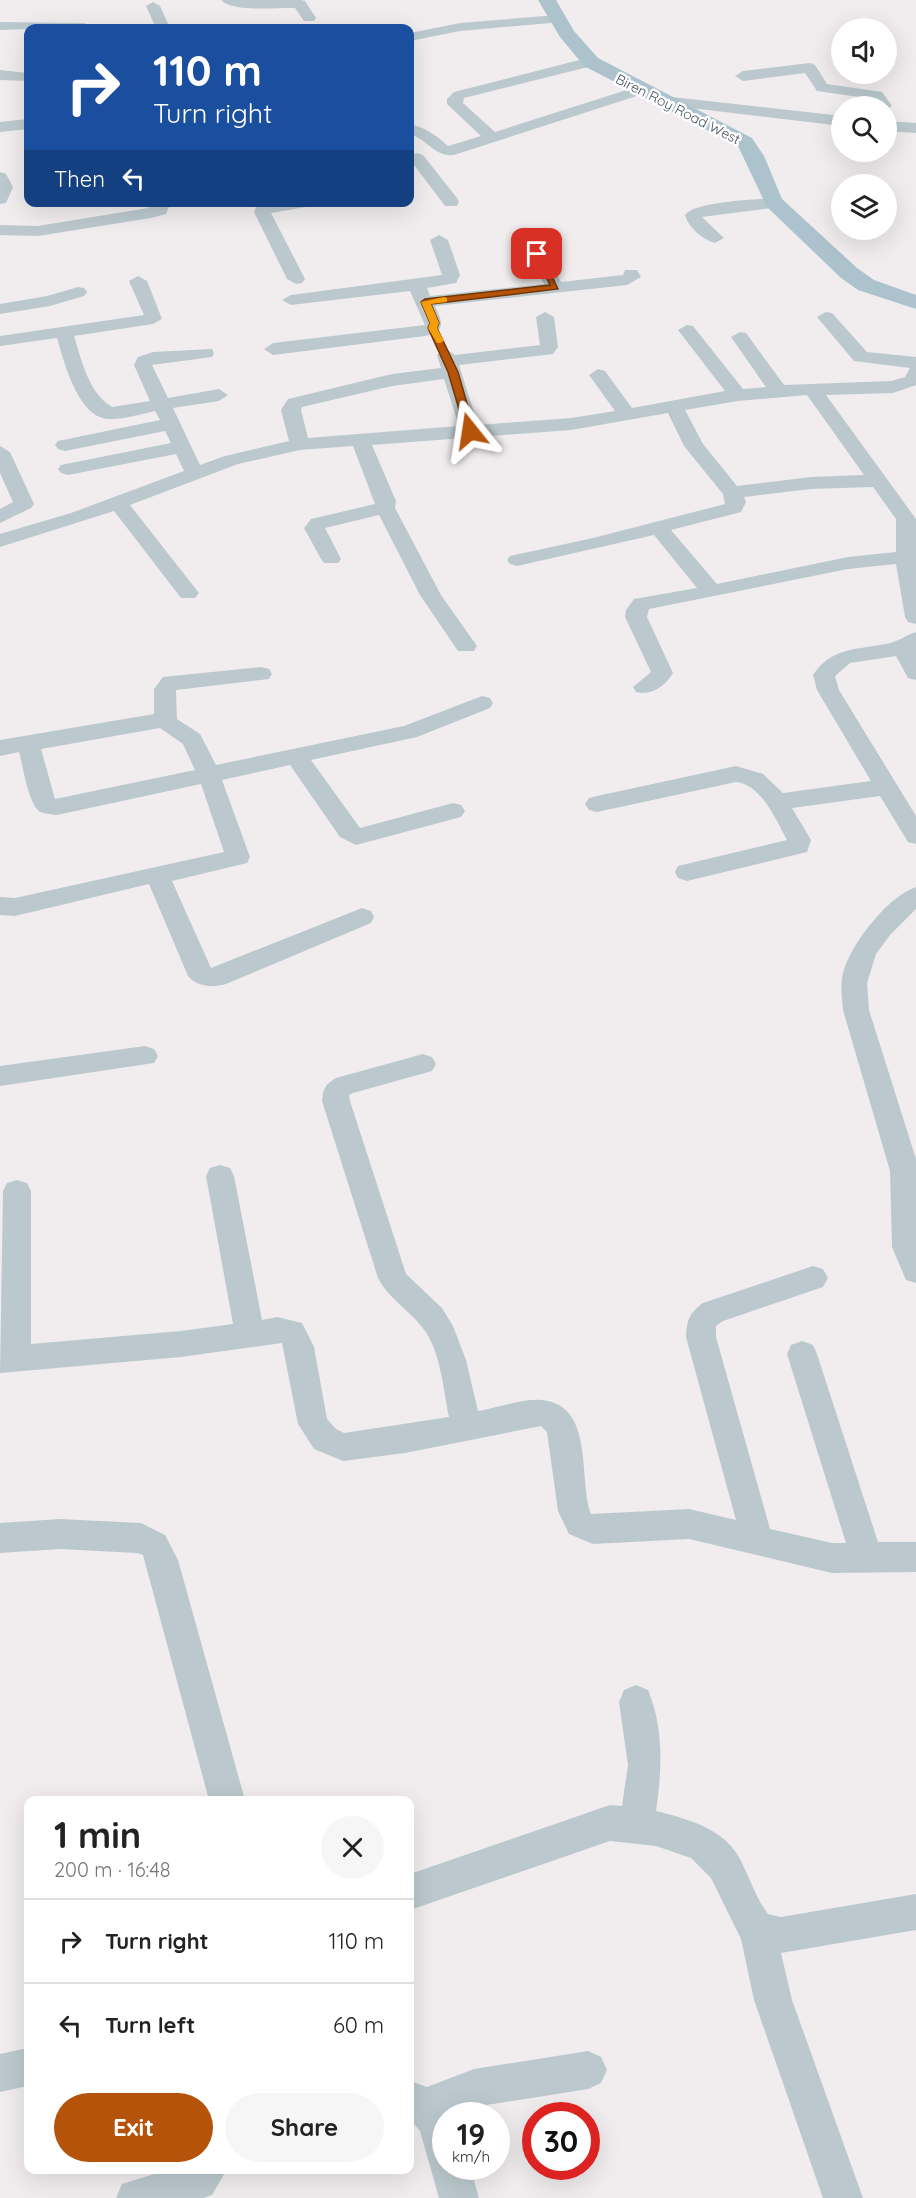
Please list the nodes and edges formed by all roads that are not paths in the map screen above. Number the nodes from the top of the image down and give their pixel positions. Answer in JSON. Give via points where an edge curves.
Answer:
{"nodes":[{"id":1,"x":228,"y":0,"type":"edge"},
{"id":2,"x":547,"y":0,"type":"edge"},
{"id":3,"x":153,"y":6,"type":"dead end"},
{"id":4,"x":309,"y":18,"type":"dead end"},
{"id":5,"x":557,"y":19,"type":"junction"},
{"id":6,"x":161,"y":24,"type":"edge"},
{"id":7,"x":0,"y":26,"type":"edge"},
{"id":8,"x":24,"y":26,"type":"edge"},
{"id":9,"x":414,"y":36,"type":"edge"},
{"id":10,"x":591,"y":62,"type":"junction"},
{"id":11,"x":0,"y":75,"type":"edge"},
{"id":12,"x":24,"y":76,"type":"edge"},
{"id":13,"x":743,"y":76,"type":"dead end"},
{"id":14,"x":641,"y":90,"type":"junction"},
{"id":15,"x":878,"y":96,"type":"edge"},
{"id":16,"x":663,"y":101,"type":"junction"},
{"id":17,"x":831,"y":120,"type":"edge"},
{"id":18,"x":24,"y":124,"type":"edge"},
{"id":19,"x":897,"y":125,"type":"edge"},
{"id":20,"x":0,"y":127,"type":"edge"},
{"id":21,"x":916,"y":128,"type":"edge"},
{"id":22,"x":414,"y":130,"type":"edge"},
{"id":23,"x":493,"y":139,"type":"junction"},
{"id":24,"x":445,"y":151,"type":"junction"},
{"id":25,"x":414,"y":159,"type":"edge"},
{"id":26,"x":414,"y":160,"type":"edge"},
{"id":27,"x":0,"y":177,"type":"edge"},
{"id":28,"x":0,"y":199,"type":"edge"},
{"id":29,"x":452,"y":202,"type":"dead end"},
{"id":30,"x":774,"y":203,"type":"junction"},
{"id":31,"x":161,"y":207,"type":"edge"},
{"id":32,"x":270,"y":207,"type":"edge"},
{"id":33,"x":0,"y":230,"type":"edge"},
{"id":34,"x":527,"y":237,"type":"dead end"},
{"id":35,"x":715,"y":238,"type":"dead end"},
{"id":36,"x":439,"y":240,"type":"dead end"},
{"id":37,"x":632,"y":274,"type":"dead end"},
{"id":38,"x":296,"y":279,"type":"dead end"},
{"id":39,"x":138,"y":281,"type":"dead end"},
{"id":40,"x":555,"y":287,"type":"junction"},
{"id":41,"x":78,"y":292,"type":"dead end"},
{"id":42,"x":422,"y":295,"type":"junction"},
{"id":43,"x":291,"y":300,"type":"dead end"},
{"id":44,"x":916,"y":302,"type":"edge"},
{"id":45,"x":0,"y":309,"type":"edge"},
{"id":46,"x":545,"y":317,"type":"dead end"},
{"id":47,"x":826,"y":318,"type":"dead end"},
{"id":48,"x":433,"y":328,"type":"junction"},
{"id":49,"x":687,"y":330,"type":"dead end"},
{"id":50,"x":64,"y":332,"type":"junction"},
{"id":51,"x":741,"y":337,"type":"dead end"},
{"id":52,"x":0,"y":341,"type":"edge"},
{"id":53,"x":273,"y":349,"type":"dead end"},
{"id":54,"x":205,"y":353,"type":"dead end"},
{"id":55,"x":916,"y":363,"type":"edge"},
{"id":56,"x":451,"y":367,"type":"junction"},
{"id":57,"x":916,"y":372,"type":"edge"},
{"id":58,"x":598,"y":375,"type":"dead end"},
{"id":59,"x":812,"y":389,"type":"junction"},
{"id":60,"x":778,"y":391,"type":"junction"},
{"id":61,"x":219,"y":395,"type":"dead end"},
{"id":62,"x":738,"y":395,"type":"junction"},
{"id":63,"x":161,"y":405,"type":"junction"},
{"id":64,"x":674,"y":406,"type":"junction"},
{"id":65,"x":628,"y":415,"type":"junction"},
{"id":66,"x":170,"y":424,"type":"junction"},
{"id":67,"x":470,"y":431,"type":"junction"},
{"id":68,"x":360,"y":440,"type":"junction"},
{"id":69,"x":300,"y":444,"type":"junction"},
{"id":70,"x":65,"y":445,"type":"dead end"},
{"id":71,"x":181,"y":447,"type":"junction"},
{"id":72,"x":0,"y":452,"type":"edge"},
{"id":73,"x":68,"y":469,"type":"dead end"},
{"id":74,"x":194,"y":472,"type":"junction"},
{"id":75,"x":880,"y":481,"type":"junction"},
{"id":76,"x":732,"y":493,"type":"junction"},
{"id":77,"x":118,"y":502,"type":"junction"},
{"id":78,"x":385,"y":508,"type":"junction"},
{"id":79,"x":0,"y":517,"type":"edge"},
{"id":80,"x":657,"y":526,"type":"junction"},
{"id":81,"x":912,"y":531,"type":"edge"},
{"id":82,"x":0,"y":541,"type":"edge"},
{"id":83,"x":906,"y":557,"type":"junction"},
{"id":84,"x":331,"y":560,"type":"dead end"},
{"id":85,"x":517,"y":560,"type":"dead end"},
{"id":86,"x":712,"y":592,"type":"junction"},
{"id":87,"x":188,"y":593,"type":"dead end"},
{"id":88,"x":916,"y":617,"type":"edge"},
{"id":89,"x":910,"y":643,"type":"edge"},
{"id":90,"x":466,"y":646,"type":"dead end"},
{"id":91,"x":915,"y":670,"type":"edge"},
{"id":92,"x":261,"y":674,"type":"dead end"},
{"id":93,"x":644,"y":687,"type":"dead end"},
{"id":94,"x":482,"y":703,"type":"dead end"},
{"id":95,"x":166,"y":721,"type":"junction"},
{"id":96,"x":28,"y":744,"type":"junction"},
{"id":97,"x":0,"y":748,"type":"edge"},
{"id":98,"x":296,"y":756,"type":"junction"},
{"id":99,"x":209,"y":775,"type":"junction"},
{"id":100,"x":887,"y":787,"type":"junction"},
{"id":101,"x":777,"y":802,"type":"junction"},
{"id":102,"x":597,"y":804,"type":"dead end"},
{"id":103,"x":453,"y":811,"type":"dead end"},
{"id":104,"x":916,"y":836,"type":"edge"},
{"id":105,"x":687,"y":872,"type":"dead end"},
{"id":106,"x":158,"y":876,"type":"junction"},
{"id":107,"x":916,"y":896,"type":"edge"},
{"id":108,"x":0,"y":906,"type":"edge"},
{"id":109,"x":362,"y":917,"type":"dead end"},
{"id":110,"x":145,"y":1056,"type":"dead end"},
{"id":111,"x":423,"y":1064,"type":"dead end"},
{"id":112,"x":0,"y":1076,"type":"edge"},
{"id":113,"x":910,"y":1171,"type":"edge"},
{"id":114,"x":220,"y":1176,"type":"dead end"},
{"id":115,"x":17,"y":1191,"type":"dead end"},
{"id":116,"x":916,"y":1271,"type":"edge"},
{"id":117,"x":813,"y":1278,"type":"dead end"},
{"id":118,"x":250,"y":1334,"type":"junction"},
{"id":119,"x":802,"y":1354,"type":"dead end"},
{"id":120,"x":8,"y":1359,"type":"edge"},
{"id":121,"x":466,"y":1426,"type":"junction"},
{"id":122,"x":0,"y":1538,"type":"edge"},
{"id":123,"x":757,"y":1538,"type":"junction"},
{"id":124,"x":916,"y":1557,"type":"edge"},
{"id":125,"x":867,"y":1559,"type":"junction"},
{"id":126,"x":636,"y":1702,"type":"dead end"},
{"id":127,"x":226,"y":1796,"type":"edge"},
{"id":128,"x":637,"y":1825,"type":"junction"},
{"id":129,"x":414,"y":1891,"type":"edge"},
{"id":130,"x":916,"y":1912,"type":"edge"},
{"id":131,"x":758,"y":1931,"type":"junction"},
{"id":132,"x":24,"y":2068,"type":"edge"},
{"id":133,"x":588,"y":2070,"type":"dead end"},
{"id":134,"x":0,"y":2073,"type":"edge"},
{"id":135,"x":418,"y":2103,"type":"edge"},
{"id":136,"x":432,"y":2116,"type":"edge"},
{"id":137,"x":203,"y":2174,"type":"edge"},
{"id":138,"x":454,"y":2180,"type":"edge"},
{"id":139,"x":136,"y":2198,"type":"edge"},
{"id":140,"x":459,"y":2198,"type":"edge"},
{"id":141,"x":843,"y":2198,"type":"edge"}],
"edges":[{"from":1,"to":4,"type":"street","via":[[236,4],[300,4]]},
{"from":2,"to":5,"type":"main road","name":"Biren Roy Road West"},
{"from":3,"to":6,"type":"street"},
{"from":5,"to":9,"type":"street","via":[[460,27]]},
{"from":5,"to":10,"type":"main road","name":"Biren Roy Road West"},
{"from":7,"to":8,"type":"street"},
{"from":10,"to":14,"type":"main road","name":"Biren Roy Road West"},
{"from":10,"to":23,"type":"street","via":[[459,95],[455,104]]},
{"from":11,"to":12,"type":"street"},
{"from":13,"to":15,"type":"street","via":[[810,68],[822,88]]},
{"from":14,"to":16,"type":"main road","name":"Biren Roy Road West"},
{"from":14,"to":23,"type":"street"},
{"from":16,"to":17,"type":"street"},
{"from":16,"to":30,"type":"main road","name":"Biren Roy Road West","via":[[745,142],[755,153],[765,190]]},
{"from":18,"to":20,"type":"street"},
{"from":19,"to":21,"type":"street"},
{"from":22,"to":24,"type":"street"},
{"from":23,"to":24,"type":"street"},
{"from":24,"to":25,"type":"street"},
{"from":26,"to":29,"type":"street"},
{"from":27,"to":28,"type":"street","via":[[5,187]]},
{"from":30,"to":35,"type":"street","via":[[693,215]]},
{"from":30,"to":44,"type":"main road","name":"Biren Roy Road West","via":[[866,285]]},
{"from":31,"to":33,"type":"street","via":[[151,213],[38,231]]},
{"from":32,"to":38,"type":"street","via":[[262,212]]},
{"from":34,"to":40,"type":"street"},
{"from":36,"to":42,"type":"street","via":[[450,279],[421,284]]},
{"from":37,"to":40,"type":"street","via":[[627,280]]},
{"from":39,"to":50,"type":"street","via":[[153,319]]},
{"from":40,"to":42,"type":"street"},
{"from":41,"to":45,"type":"street"},
{"from":42,"to":43,"type":"street","via":[[409,285]]},
{"from":42,"to":48,"type":"street"},
{"from":46,"to":56,"type":"street","via":[[549,347],[546,350]]},
{"from":47,"to":55,"type":"street","via":[[861,357]]},
{"from":48,"to":53,"type":"street"},
{"from":48,"to":56,"type":"street"},
{"from":49,"to":62,"type":"street"},
{"from":50,"to":52,"type":"street"},
{"from":50,"to":63,"type":"street","via":[[79,378],[100,409],[120,413]]},
{"from":51,"to":60,"type":"street"},
{"from":54,"to":63,"type":"street","via":[[145,360],[143,365]]},
{"from":56,"to":67,"type":"street"},
{"from":56,"to":69,"type":"street","via":[[296,403],[291,410]]},
{"from":57,"to":59,"type":"street","via":[[913,380],[893,387]]},
{"from":58,"to":65,"type":"street"},
{"from":59,"to":60,"type":"street"},
{"from":59,"to":75,"type":"street"},
{"from":60,"to":62,"type":"street"},
{"from":61,"to":63,"type":"street"},
{"from":62,"to":64,"type":"street"},
{"from":63,"to":66,"type":"street"},
{"from":64,"to":65,"type":"street"},
{"from":64,"to":76,"type":"street","via":[[694,446]]},
{"from":65,"to":67,"type":"street","via":[[571,424]]},
{"from":66,"to":70,"type":"street"},
{"from":66,"to":71,"type":"street"},
{"from":67,"to":68,"type":"street"},
{"from":68,"to":69,"type":"street"},
{"from":68,"to":78,"type":"street","via":[[386,501]]},
{"from":69,"to":74,"type":"street"},
{"from":71,"to":73,"type":"street"},
{"from":71,"to":74,"type":"street"},
{"from":72,"to":79,"type":"street","via":[[24,504]]},
{"from":74,"to":77,"type":"street"},
{"from":75,"to":76,"type":"street","via":[[811,483]]},
{"from":75,"to":81,"type":"street"},
{"from":76,"to":80,"type":"street","via":[[734,508]]},
{"from":77,"to":82,"type":"street"},
{"from":77,"to":87,"type":"street"},
{"from":78,"to":84,"type":"street","via":[[318,523],[314,528]]},
{"from":78,"to":90,"type":"street","via":[[431,595]]},
{"from":80,"to":85,"type":"street"},
{"from":80,"to":86,"type":"street"},
{"from":81,"to":83,"type":"street"},
{"from":83,"to":86,"type":"street","via":[[848,562]]},
{"from":83,"to":88,"type":"street"},
{"from":86,"to":93,"type":"street","via":[[642,604],[637,610],[636,617],[662,673]]},
{"from":89,"to":91,"type":"street"},
{"from":89,"to":100,"type":"street","via":[[846,657],[830,664],[824,675],[828,690]]},
{"from":92,"to":95,"type":"street","via":[[171,682],[165,689]]},
{"from":94,"to":98,"type":"street","via":[[409,732]]},
{"from":95,"to":96,"type":"street"},
{"from":95,"to":99,"type":"street","via":[[195,742]]},
{"from":96,"to":97,"type":"street"},
{"from":96,"to":99,"type":"street","via":[[48,806]]},
{"from":98,"to":99,"type":"street"},
{"from":98,"to":103,"type":"street","via":[[356,837]]},
{"from":99,"to":106,"type":"street","via":[[238,857]]},
{"from":100,"to":101,"type":"street"},
{"from":100,"to":104,"type":"street"},
{"from":101,"to":102,"type":"street","via":[[755,777],[736,774]]},
{"from":101,"to":105,"type":"street","via":[[799,840],[798,846]]},
{"from":106,"to":108,"type":"street","via":[[150,874],[15,907]]},
{"from":106,"to":109,"type":"street","via":[[197,969],[208,978]]},
{"from":107,"to":113,"type":"street","via":[[883,926],[857,967],[854,989],[856,1010]]},
{"from":110,"to":112,"type":"street"},
{"from":111,"to":121,"type":"street","via":[[345,1085],[336,1090],[336,1101],[393,1278],[401,1292],[425,1309],[437,1324],[445,1341]]},
{"from":113,"to":116,"type":"street","via":[[906,1247]]},
{"from":114,"to":118,"type":"street"},
{"from":115,"to":120,"type":"street"},
{"from":117,"to":123,"type":"street","via":[[713,1312],[702,1320],[701,1337]]},
{"from":118,"to":120,"type":"street"},
{"from":118,"to":121,"type":"street","via":[[292,1332],[299,1347],[313,1424],[325,1439],[343,1447]]},
{"from":119,"to":125,"type":"street"},
{"from":121,"to":123,"type":"street","via":[[541,1413],[552,1416],[562,1427],[574,1512],[580,1524],[592,1529],[689,1524]]},
{"from":122,"to":127,"type":"street","via":[[94,1535],[141,1538],[154,1545],[162,1560]]},
{"from":123,"to":125,"type":"street","via":[[778,1547],[832,1558]]},
{"from":124,"to":125,"type":"street"},
{"from":126,"to":128,"type":"street","via":[[645,1765]]},
{"from":128,"to":129,"type":"street","via":[[610,1823],[590,1828]]},
{"from":128,"to":131,"type":"street","via":[[703,1843],[716,1854],[745,1916]]},
{"from":130,"to":131,"type":"street","via":[[781,1935]]},
{"from":131,"to":141,"type":"street","via":[[773,2000]]},
{"from":132,"to":134,"type":"street"},
{"from":133,"to":135,"type":"street","via":[[474,2088]]},
{"from":135,"to":136,"type":"street"},
{"from":137,"to":139,"type":"street","via":[[198,2181]]},
{"from":138,"to":140,"type":"street"}]}
